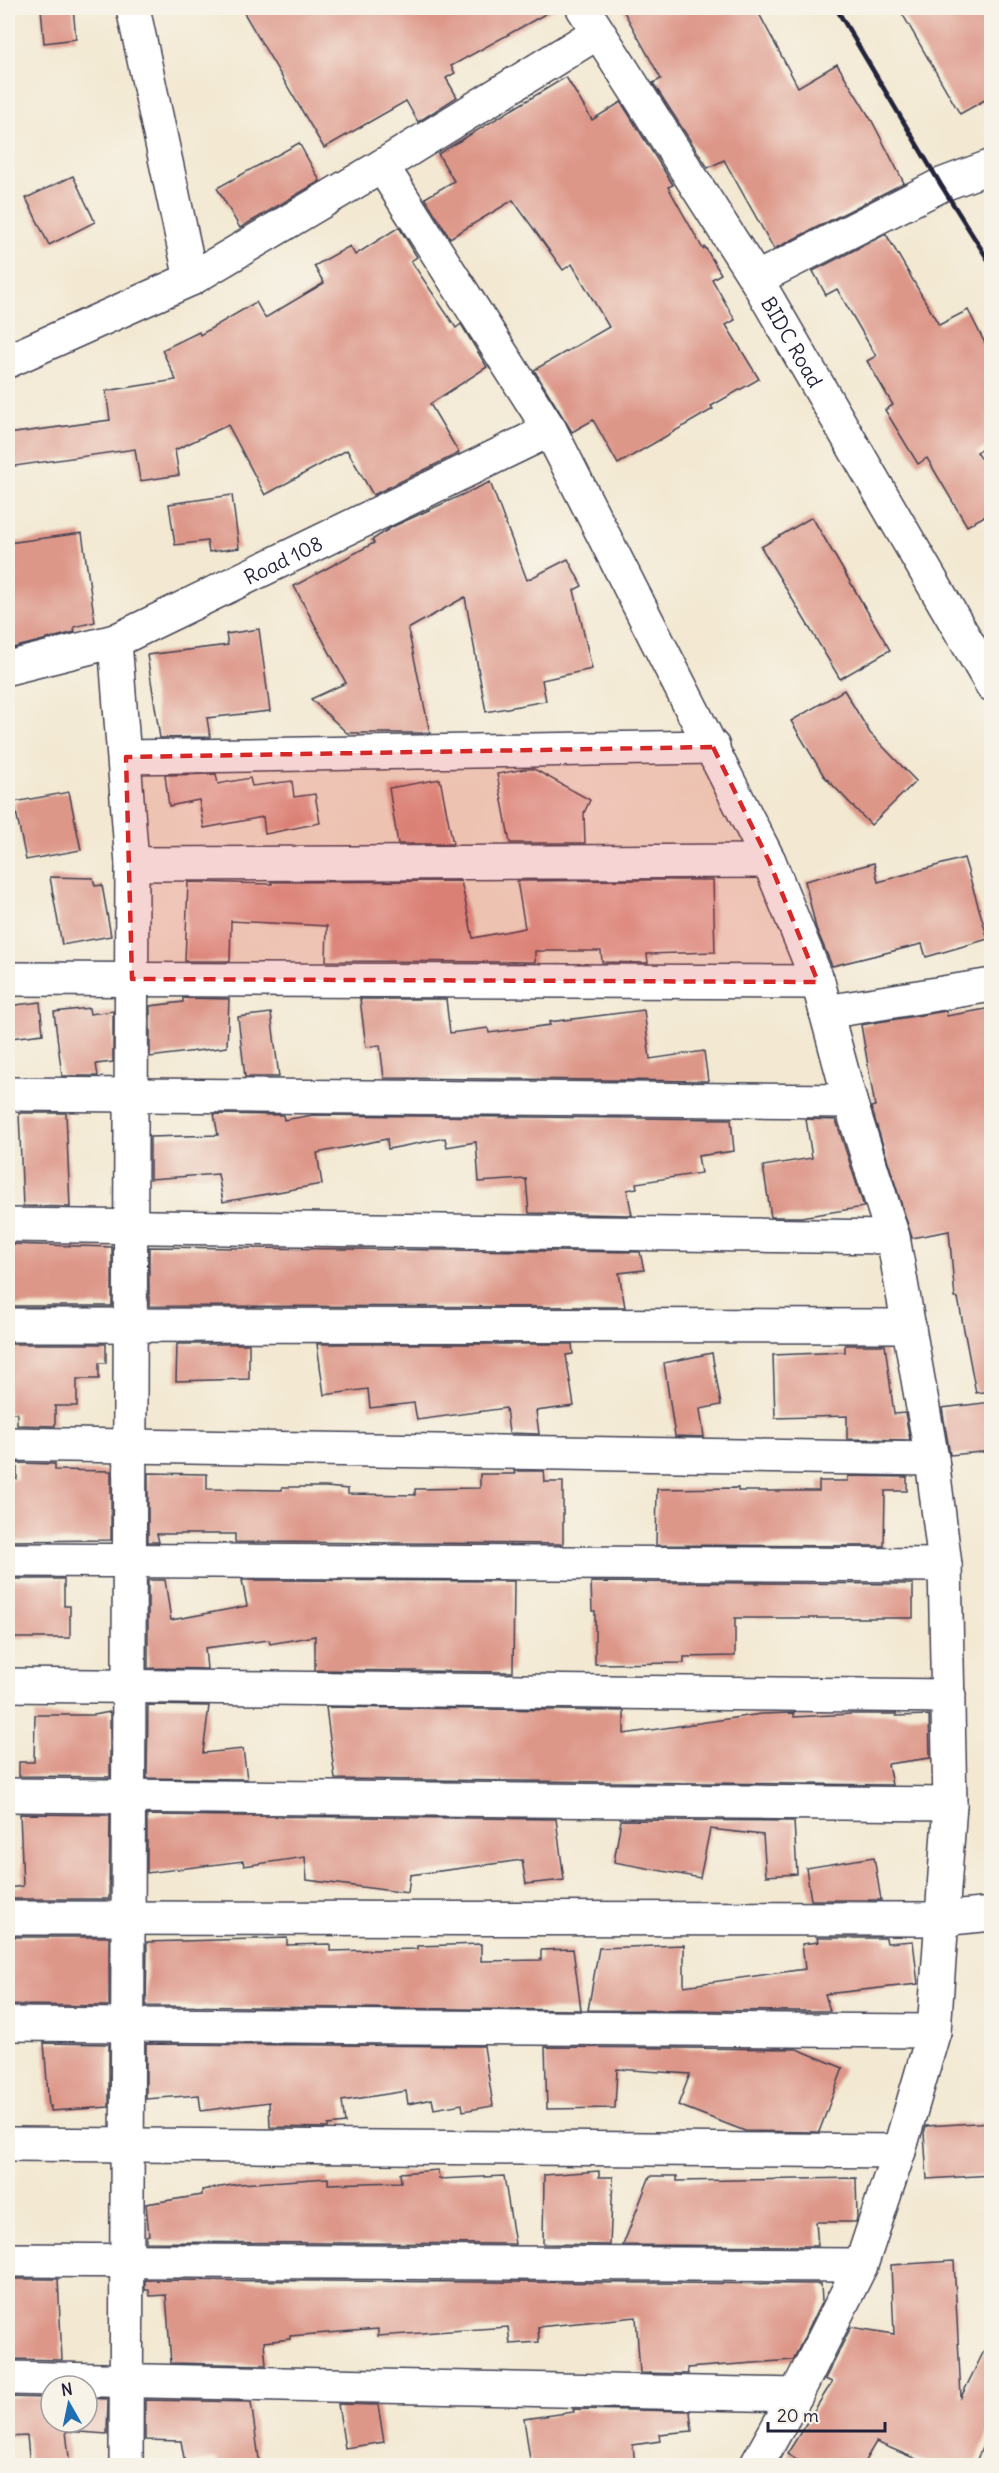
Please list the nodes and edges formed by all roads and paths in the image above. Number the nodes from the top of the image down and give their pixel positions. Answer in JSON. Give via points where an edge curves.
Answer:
{"nodes":[{"id":1,"x":133,"y":8,"type":"edge"},
{"id":2,"x":590,"y":20,"type":"edge"},
{"id":3,"x":382,"y":166,"type":"junction"},
{"id":4,"x":992,"y":166,"type":"edge"},
{"id":5,"x":191,"y":279,"type":"junction"},
{"id":6,"x":756,"y":279,"type":"junction"},
{"id":7,"x":8,"y":361,"type":"edge"},
{"id":8,"x":550,"y":430,"type":"junction"},
{"id":9,"x":116,"y":641,"type":"junction"},
{"id":10,"x":8,"y":668,"type":"edge"},
{"id":11,"x":992,"y":685,"type":"edge"},
{"id":12,"x":713,"y":747,"type":"junction"},
{"id":13,"x":126,"y":757,"type":"junction"},
{"id":14,"x":769,"y":861,"type":"junction"},
{"id":15,"x":132,"y":864,"type":"junction"},
{"id":16,"x":8,"y":980,"type":"edge"},
{"id":17,"x":132,"y":980,"type":"junction"},
{"id":18,"x":992,"y":985,"type":"edge"},
{"id":19,"x":822,"y":997,"type":"junction"},
{"id":20,"x":8,"y":1094,"type":"edge"},
{"id":21,"x":132,"y":1095,"type":"junction"},
{"id":22,"x":850,"y":1101,"type":"junction"},
{"id":23,"x":8,"y":1225,"type":"edge"},
{"id":24,"x":131,"y":1226,"type":"junction"},
{"id":25,"x":893,"y":1237,"type":"junction"},
{"id":26,"x":131,"y":1324,"type":"junction"},
{"id":27,"x":8,"y":1325,"type":"edge"},
{"id":28,"x":909,"y":1326,"type":"junction"},
{"id":29,"x":8,"y":1444,"type":"edge"},
{"id":30,"x":130,"y":1445,"type":"junction"},
{"id":31,"x":932,"y":1459,"type":"junction"},
{"id":32,"x":8,"y":1560,"type":"edge"},
{"id":33,"x":129,"y":1561,"type":"junction"},
{"id":34,"x":945,"y":1565,"type":"junction"},
{"id":35,"x":8,"y":1685,"type":"edge"},
{"id":36,"x":129,"y":1686,"type":"junction"},
{"id":37,"x":949,"y":1696,"type":"junction"},
{"id":38,"x":8,"y":1795,"type":"edge"},
{"id":39,"x":128,"y":1797,"type":"junction"},
{"id":40,"x":950,"y":1804,"type":"junction"},
{"id":41,"x":992,"y":1914,"type":"edge"},
{"id":42,"x":8,"y":1918,"type":"edge"},
{"id":43,"x":128,"y":1918,"type":"junction"},
{"id":44,"x":941,"y":1918,"type":"junction"},
{"id":45,"x":8,"y":2024,"type":"edge"},
{"id":46,"x":127,"y":2025,"type":"junction"},
{"id":47,"x":934,"y":2031,"type":"junction"},
{"id":48,"x":8,"y":2144,"type":"edge"},
{"id":49,"x":127,"y":2145,"type":"junction"},
{"id":50,"x":899,"y":2151,"type":"junction"},
{"id":51,"x":8,"y":2260,"type":"edge"},
{"id":52,"x":126,"y":2261,"type":"junction"},
{"id":53,"x":861,"y":2265,"type":"junction"},
{"id":54,"x":8,"y":2378,"type":"edge"},
{"id":55,"x":126,"y":2380,"type":"junction"},
{"id":56,"x":796,"y":2396,"type":"junction"},
{"id":57,"x":126,"y":2466,"type":"edge"},
{"id":58,"x":756,"y":2466,"type":"edge"}],
"edges":[{"from":1,"to":5,"type":"street"},
{"from":2,"to":3,"type":"street"},
{"from":2,"to":6,"type":"street","name":"BIDC Road"},
{"from":3,"to":5,"type":"street"},
{"from":3,"to":8,"type":"street"},
{"from":4,"to":6,"type":"street","via":[[941,185]]},
{"from":5,"to":7,"type":"street"},
{"from":6,"to":11,"type":"street","name":"BIDC Road"},
{"from":8,"to":9,"type":"street","name":"Road 108"},
{"from":8,"to":12,"type":"street"},
{"from":9,"to":10,"type":"street","name":"Road 108"},
{"from":9,"to":13,"type":"street"},
{"from":12,"to":13,"type":"street"},
{"from":12,"to":14,"type":"street"},
{"from":13,"to":15,"type":"street"},
{"from":14,"to":15,"type":"street"},
{"from":14,"to":19,"type":"street"},
{"from":15,"to":17,"type":"street"},
{"from":16,"to":17,"type":"street"},
{"from":17,"to":19,"type":"street"},
{"from":17,"to":21,"type":"street"},
{"from":18,"to":19,"type":"street"},
{"from":19,"to":22,"type":"street"},
{"from":20,"to":21,"type":"street"},
{"from":21,"to":22,"type":"street"},
{"from":21,"to":24,"type":"street"},
{"from":22,"to":25,"type":"street"},
{"from":23,"to":24,"type":"street"},
{"from":24,"to":25,"type":"street"},
{"from":24,"to":26,"type":"street"},
{"from":25,"to":28,"type":"street"},
{"from":26,"to":27,"type":"street"},
{"from":26,"to":28,"type":"street"},
{"from":26,"to":30,"type":"street"},
{"from":28,"to":31,"type":"street"},
{"from":29,"to":30,"type":"street"},
{"from":30,"to":31,"type":"street"},
{"from":30,"to":33,"type":"street"},
{"from":31,"to":34,"type":"street"},
{"from":32,"to":33,"type":"street"},
{"from":33,"to":34,"type":"street"},
{"from":33,"to":36,"type":"street"},
{"from":34,"to":37,"type":"street"},
{"from":35,"to":36,"type":"street"},
{"from":36,"to":37,"type":"street"},
{"from":36,"to":39,"type":"street"},
{"from":37,"to":40,"type":"street"},
{"from":38,"to":39,"type":"street"},
{"from":39,"to":40,"type":"street"},
{"from":39,"to":43,"type":"street"},
{"from":40,"to":44,"type":"street"},
{"from":41,"to":44,"type":"street"},
{"from":42,"to":43,"type":"street"},
{"from":43,"to":44,"type":"street"},
{"from":43,"to":46,"type":"street"},
{"from":44,"to":47,"type":"street"},
{"from":45,"to":46,"type":"street"},
{"from":46,"to":47,"type":"street"},
{"from":46,"to":49,"type":"street"},
{"from":47,"to":50,"type":"street"},
{"from":48,"to":49,"type":"street"},
{"from":49,"to":50,"type":"street"},
{"from":49,"to":52,"type":"street"},
{"from":50,"to":53,"type":"street"},
{"from":51,"to":52,"type":"street"},
{"from":52,"to":53,"type":"street"},
{"from":52,"to":55,"type":"street"},
{"from":53,"to":56,"type":"street"},
{"from":54,"to":55,"type":"street"},
{"from":55,"to":56,"type":"street"},
{"from":55,"to":57,"type":"street"},
{"from":56,"to":58,"type":"street"}]}
